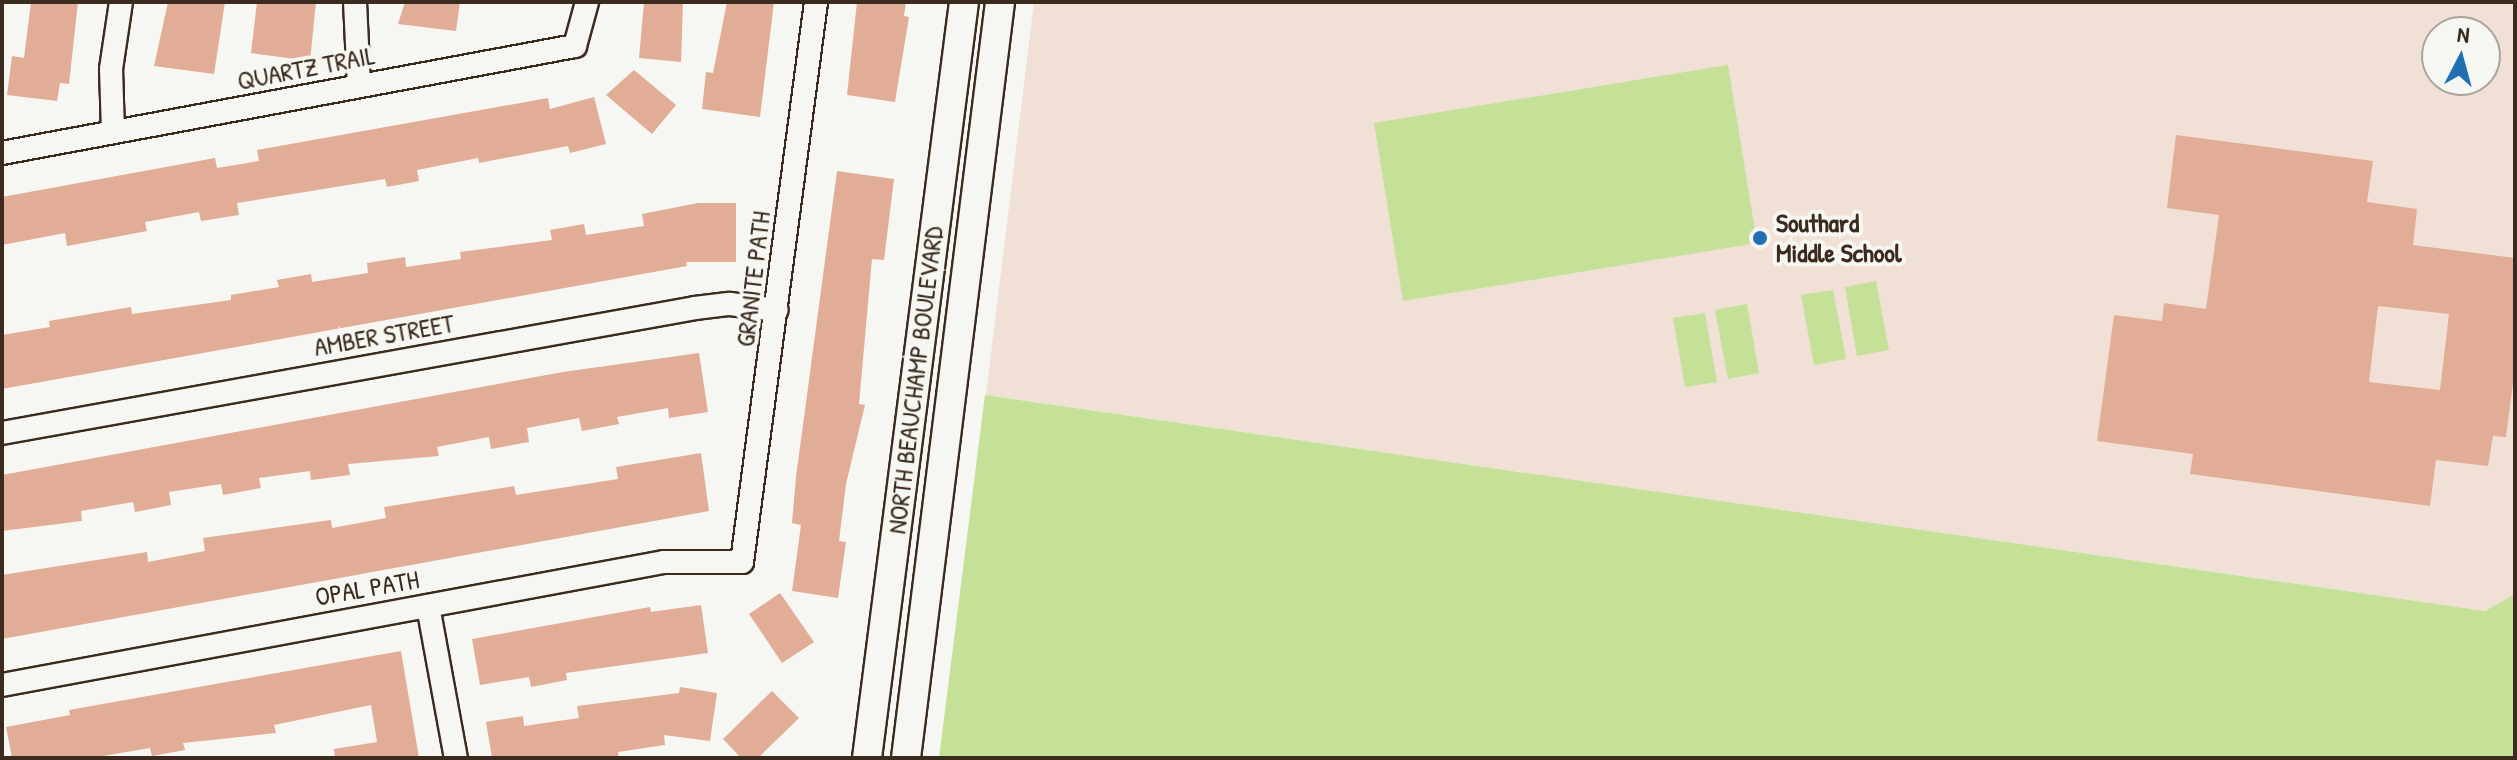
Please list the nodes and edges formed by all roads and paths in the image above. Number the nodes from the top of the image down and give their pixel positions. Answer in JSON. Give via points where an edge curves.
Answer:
{"nodes":[{"id":1,"x":121,"y":2,"type":"edge"},
{"id":2,"x":355,"y":2,"type":"edge"},
{"id":3,"x":587,"y":2,"type":"edge"},
{"id":4,"x":816,"y":2,"type":"edge"},
{"id":5,"x":964,"y":2,"type":"edge"},
{"id":6,"x":1000,"y":2,"type":"edge"},
{"id":7,"x":359,"y":86,"type":"junction"},
{"id":8,"x":113,"y":132,"type":"junction"},
{"id":9,"x":2,"y":153,"type":"edge"},
{"id":10,"x":777,"y":310,"type":"junction"},
{"id":11,"x":2,"y":433,"type":"edge"},
{"id":12,"x":742,"y":562,"type":"joint"},
{"id":13,"x":428,"y":606,"type":"junction"},
{"id":14,"x":2,"y":685,"type":"edge"},
{"id":15,"x":456,"y":758,"type":"edge"},
{"id":16,"x":867,"y":758,"type":"edge"},
{"id":17,"x":906,"y":758,"type":"edge"}],
"edges":[{"from":1,"to":8,"type":"street","via":[[111,69]]},
{"from":2,"to":7,"type":"street"},
{"from":3,"to":7,"type":"street","name":"QUARTZ TRAIL","via":[[575,46]]},
{"from":4,"to":10,"type":"street","name":"GRANITE PATH"},
{"from":5,"to":16,"type":"street","name":"NORTH BEAUCHAMP BOULEVARD"},
{"from":6,"to":17,"type":"street","name":"NORTH BEAUCHAMP BOULEVARD"},
{"from":7,"to":8,"type":"street","name":"QUARTZ TRAIL"},
{"from":8,"to":9,"type":"street","name":"QUARTZ TRAIL"},
{"from":10,"to":11,"type":"street","name":"AMBER STREET","via":[[730,304],[695,308]]},
{"from":10,"to":12,"type":"street","name":"GRANITE PATH"},
{"from":12,"to":13,"type":"street","name":"OPAL PATH","via":[[687,558]]},
{"from":13,"to":14,"type":"street","name":"OPAL PATH"},
{"from":13,"to":15,"type":"street"}]}
